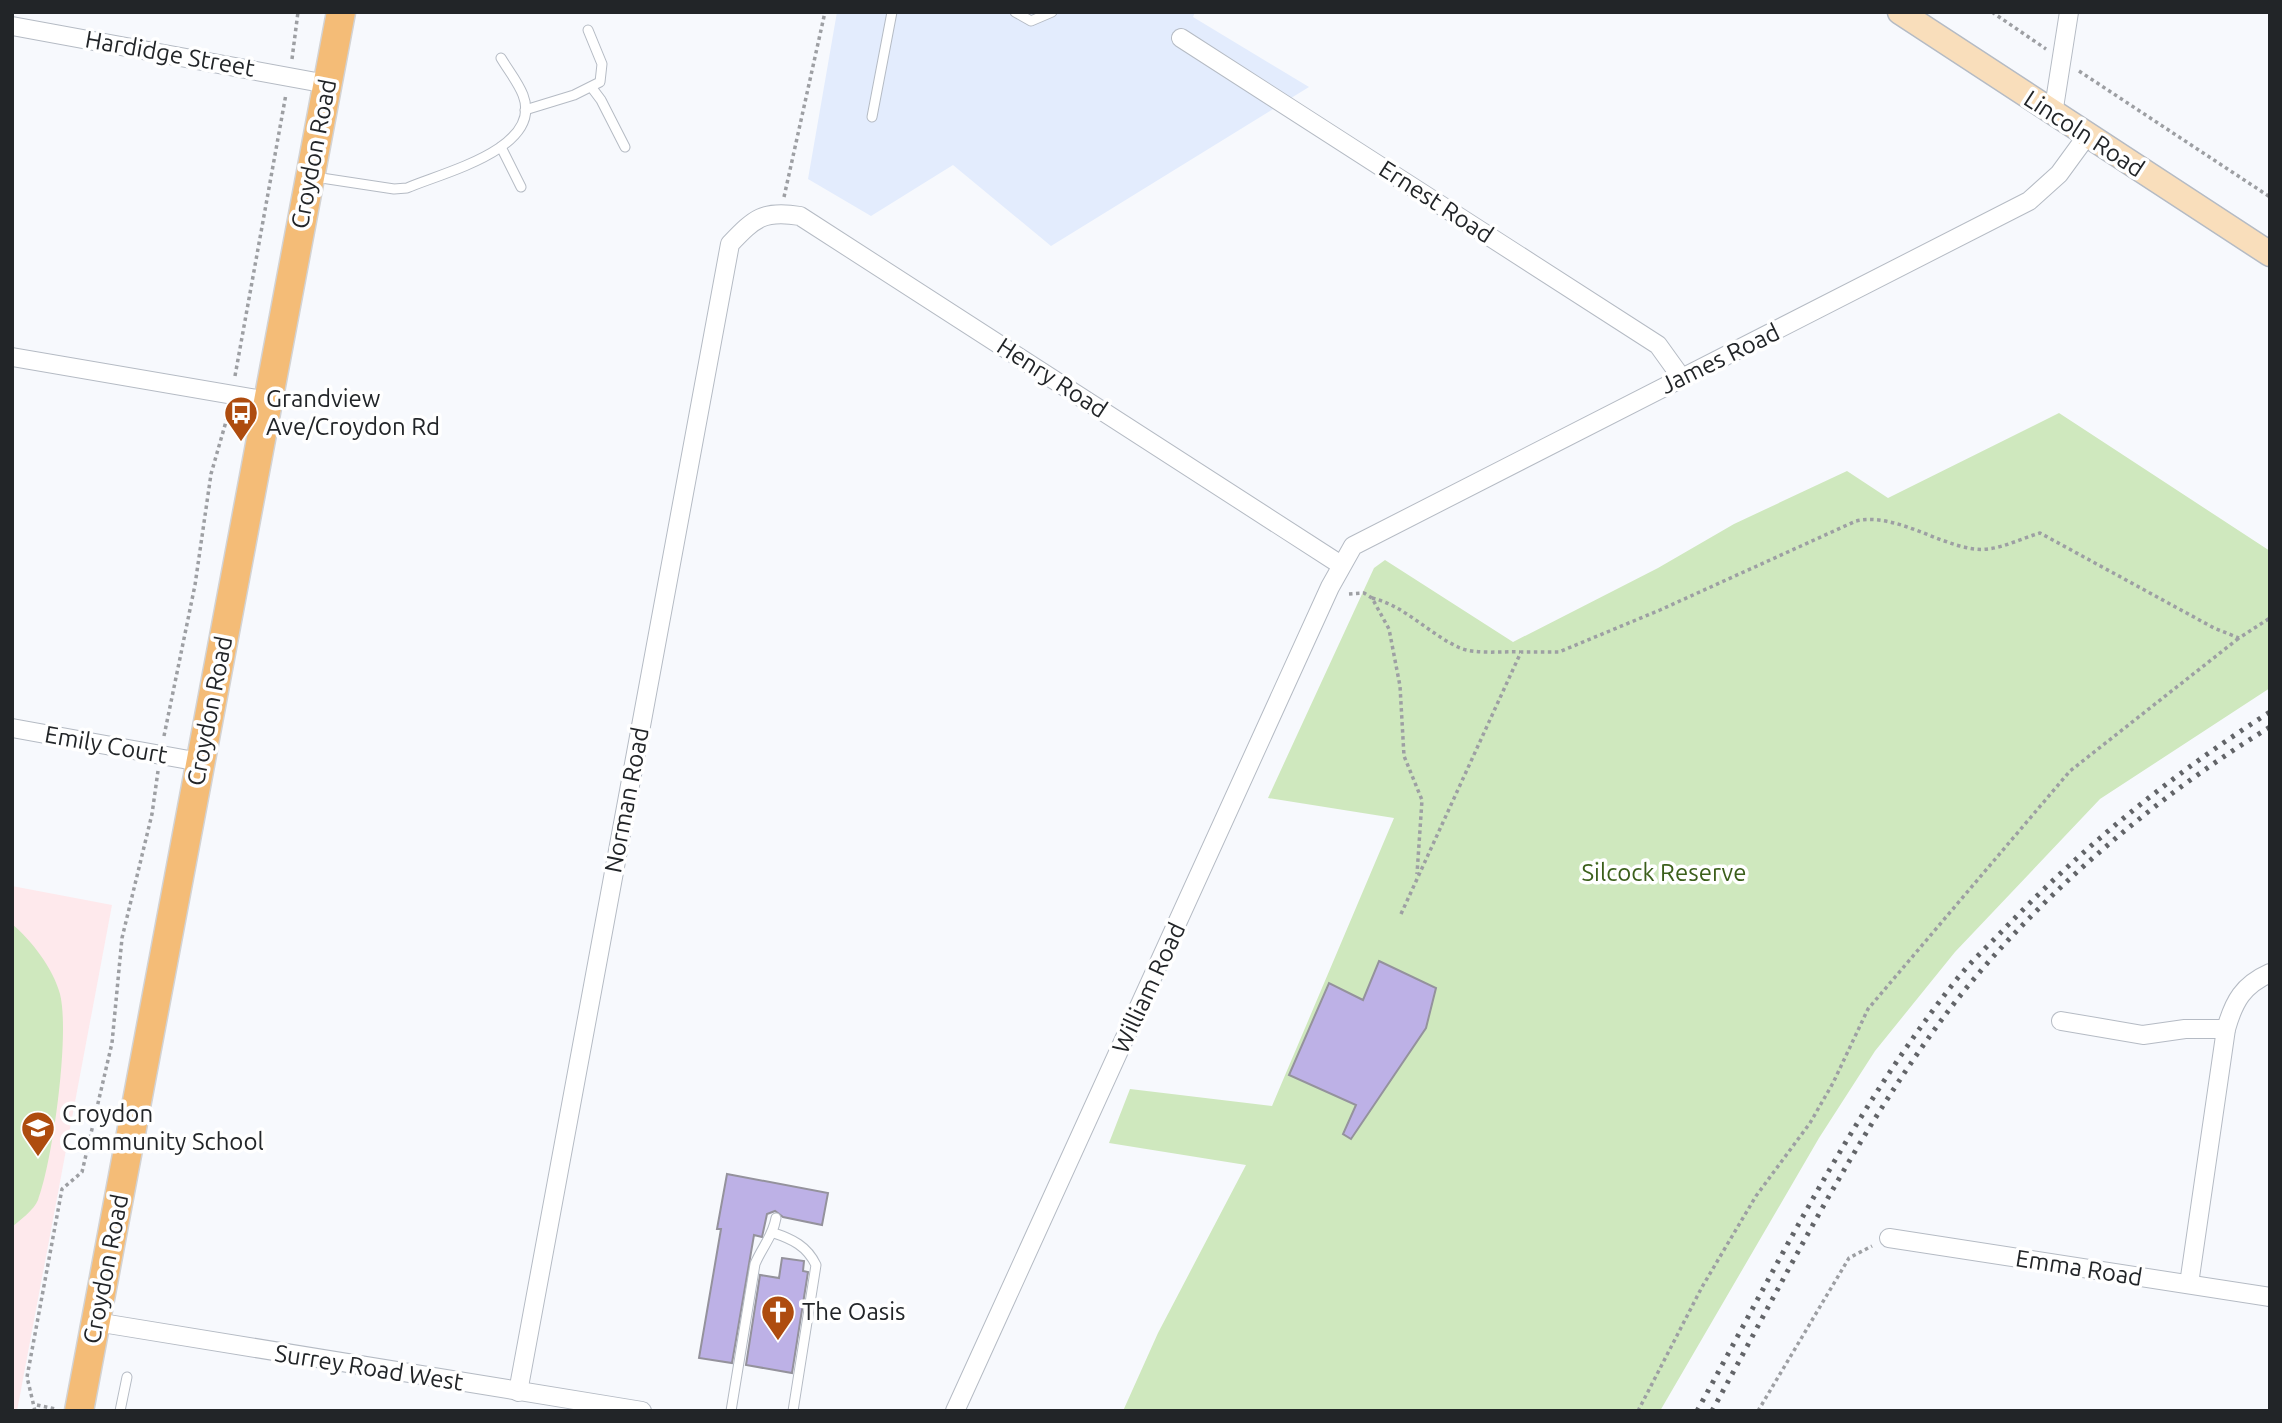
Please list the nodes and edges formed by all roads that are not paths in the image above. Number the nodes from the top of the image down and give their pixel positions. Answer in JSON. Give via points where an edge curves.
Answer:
{"nodes":[{"id":1,"x":341,"y":12,"type":"edge"},
{"id":2,"x":892,"y":12,"type":"edge"},
{"id":3,"x":1016,"y":12,"type":"edge"},
{"id":4,"x":1052,"y":12,"type":"edge"},
{"id":5,"x":1900,"y":12,"type":"edge"},
{"id":6,"x":2068,"y":12,"type":"edge"},
{"id":7,"x":12,"y":26,"type":"edge"},
{"id":8,"x":588,"y":30,"type":"dead end"},
{"id":9,"x":1181,"y":38,"type":"dead end"},
{"id":10,"x":501,"y":58,"type":"dead end"},
{"id":11,"x":327,"y":84,"type":"junction"},
{"id":12,"x":592,"y":88,"type":"junction"},
{"id":13,"x":525,"y":110,"type":"junction"},
{"id":14,"x":2053,"y":114,"type":"junction"},
{"id":15,"x":872,"y":117,"type":"dead end"},
{"id":16,"x":2086,"y":136,"type":"junction"},
{"id":17,"x":501,"y":147,"type":"junction"},
{"id":18,"x":625,"y":147,"type":"dead end"},
{"id":19,"x":310,"y":176,"type":"junction"},
{"id":20,"x":521,"y":187,"type":"dead end"},
{"id":21,"x":779,"y":213,"type":"joint"},
{"id":22,"x":2270,"y":254,"type":"edge"},
{"id":23,"x":12,"y":357,"type":"edge"},
{"id":24,"x":1681,"y":377,"type":"junction"},
{"id":25,"x":268,"y":401,"type":"junction"},
{"id":26,"x":1342,"y":565,"type":"junction"},
{"id":27,"x":12,"y":728,"type":"edge"},
{"id":28,"x":200,"y":762,"type":"junction"},
{"id":29,"x":2270,"y":973,"type":"edge"},
{"id":30,"x":2061,"y":1021,"type":"dead end"},
{"id":31,"x":2226,"y":1029,"type":"junction"},
{"id":32,"x":776,"y":1218,"type":"dead end"},
{"id":33,"x":774,"y":1233,"type":"junction"},
{"id":34,"x":1889,"y":1238,"type":"road end"},
{"id":35,"x":2189,"y":1284,"type":"junction"},
{"id":36,"x":2270,"y":1297,"type":"edge"},
{"id":37,"x":96,"y":1322,"type":"junction"},
{"id":38,"x":127,"y":1377,"type":"dead end"},
{"id":39,"x":519,"y":1392,"type":"junction"},
{"id":40,"x":79,"y":1411,"type":"edge"},
{"id":41,"x":120,"y":1411,"type":"edge"},
{"id":42,"x":642,"y":1411,"type":"edge"},
{"id":43,"x":731,"y":1411,"type":"edge"},
{"id":44,"x":793,"y":1411,"type":"edge"},
{"id":45,"x":955,"y":1411,"type":"edge"}],
"edges":[{"from":1,"to":11,"type":"main road","name":"Croydon Road"},
{"from":2,"to":15,"type":"lane"},
{"from":3,"to":4,"type":"lane","via":[[1031,21]]},
{"from":5,"to":14,"type":"main road","name":"Lincoln Road"},
{"from":6,"to":14,"type":"street"},
{"from":7,"to":11,"type":"street","name":"Hardidge Street"},
{"from":8,"to":12,"type":"lane","via":[[602,64],[600,82]]},
{"from":9,"to":24,"type":"street","name":"Ernest Road","via":[[1658,345]]},
{"from":10,"to":13,"type":"lane","via":[[524,96]]},
{"from":11,"to":19,"type":"main road","name":"Croydon Road"},
{"from":12,"to":13,"type":"lane"},
{"from":12,"to":18,"type":"lane"},
{"from":13,"to":17,"type":"lane","via":[[517,134]]},
{"from":14,"to":16,"type":"main road","name":"Lincoln Road"},
{"from":16,"to":22,"type":"main road","name":"Lincoln Road"},
{"from":16,"to":24,"type":"street","name":"James Road","via":[[2059,174],[2029,201]]},
{"from":17,"to":19,"type":"lane","via":[[407,188]]},
{"from":17,"to":20,"type":"lane"},
{"from":19,"to":25,"type":"main road","name":"Croydon Road"},
{"from":21,"to":26,"type":"street","name":"Henry Road","via":[[800,216]]},
{"from":21,"to":39,"type":"street","name":"Norman Road","via":[[756,218],[730,244]]},
{"from":23,"to":25,"type":"street"},
{"from":24,"to":26,"type":"street","name":"James Road","via":[[1376,532],[1353,546]]},
{"from":25,"to":28,"type":"main road","name":"Croydon Road"},
{"from":26,"to":45,"type":"street","name":"William Road"},
{"from":27,"to":28,"type":"street","name":"Emily Court"},
{"from":28,"to":37,"type":"main road","name":"Croydon Road"},
{"from":29,"to":31,"type":"street","via":[[2252,981],[2239,995]]},
{"from":30,"to":31,"type":"street","via":[[2143,1035]]},
{"from":31,"to":35,"type":"street"},
{"from":32,"to":33,"type":"lane"},
{"from":33,"to":43,"type":"lane","via":[[755,1264]]},
{"from":33,"to":44,"type":"lane","via":[[794,1240],[811,1254],[816,1265]]},
{"from":34,"to":35,"type":"street","name":"Emma Road"},
{"from":35,"to":36,"type":"street","name":"Emma Road"},
{"from":37,"to":39,"type":"street","name":"Surrey Road West"},
{"from":37,"to":40,"type":"main road","name":"Croydon Road"},
{"from":38,"to":41,"type":"lane"},
{"from":39,"to":42,"type":"street","name":"Surrey Road West"}]}
